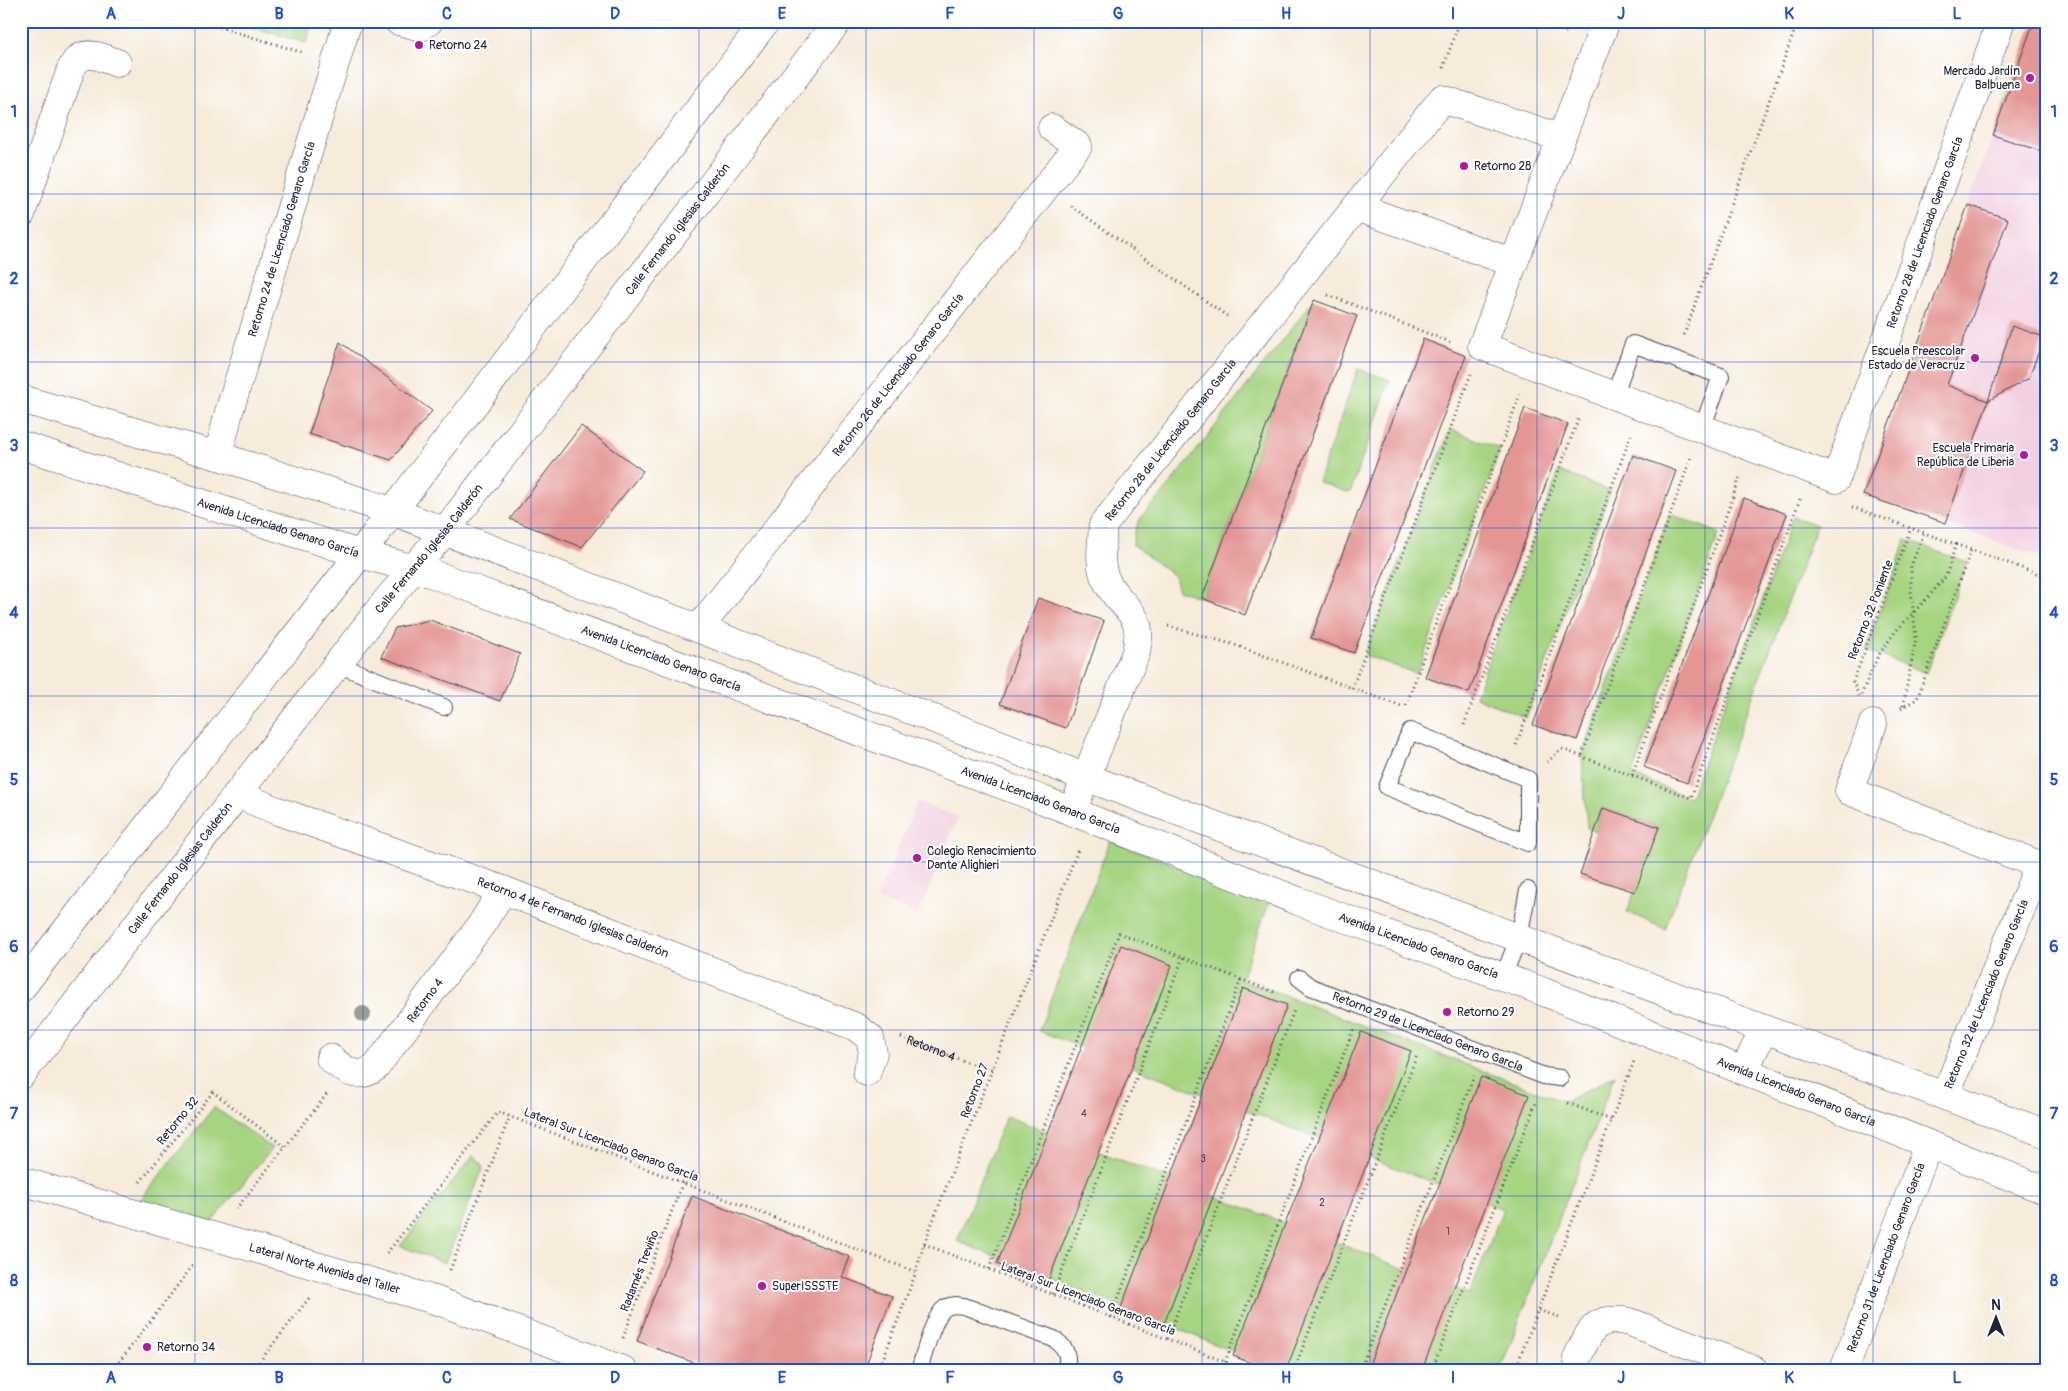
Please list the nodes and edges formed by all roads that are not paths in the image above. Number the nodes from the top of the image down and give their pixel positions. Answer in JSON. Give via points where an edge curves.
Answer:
{"nodes":[{"id":1,"x":348,"y":21,"type":"edge"},
{"id":2,"x":398,"y":21,"type":"edge"},
{"id":3,"x":429,"y":21,"type":"edge"},
{"id":4,"x":766,"y":21,"type":"edge"},
{"id":5,"x":838,"y":21,"type":"edge"},
{"id":6,"x":1606,"y":21,"type":"edge"},
{"id":7,"x":2001,"y":21,"type":"edge"},
{"id":8,"x":117,"y":64,"type":"dead end"},
{"id":9,"x":1052,"y":128,"type":"dead end"},
{"id":10,"x":1562,"y":138,"type":"junction"},
{"id":11,"x":1356,"y":207,"type":"junction"},
{"id":12,"x":21,"y":214,"type":"edge"},
{"id":13,"x":1514,"y":263,"type":"junction"},
{"id":14,"x":1602,"y":391,"type":"junction"},
{"id":15,"x":21,"y":399,"type":"edge"},
{"id":16,"x":1702,"y":428,"type":"junction"},
{"id":17,"x":21,"y":445,"type":"edge"},
{"id":18,"x":218,"y":456,"type":"junction"},
{"id":19,"x":392,"y":511,"type":"junction"},
{"id":20,"x":445,"y":530,"type":"junction"},
{"id":21,"x":360,"y":554,"type":"junction"},
{"id":22,"x":412,"y":568,"type":"junction"},
{"id":23,"x":699,"y":628,"type":"junction"},
{"id":24,"x":337,"y":664,"type":"junction"},
{"id":25,"x":444,"y":707,"type":"dead end"},
{"id":26,"x":908,"y":709,"type":"junction"},
{"id":27,"x":1873,"y":724,"type":"road end"},
{"id":28,"x":894,"y":746,"type":"junction"},
{"id":29,"x":1085,"y":777,"type":"junction"},
{"id":30,"x":1528,"y":778,"type":"joint"},
{"id":31,"x":237,"y":794,"type":"junction"},
{"id":32,"x":1081,"y":815,"type":"junction"},
{"id":33,"x":2043,"y":867,"type":"edge"},
{"id":34,"x":503,"y":890,"type":"junction"},
{"id":35,"x":1528,"y":890,"type":"dead end"},
{"id":36,"x":1519,"y":937,"type":"junction"},
{"id":37,"x":1503,"y":977,"type":"junction"},
{"id":38,"x":1299,"y":978,"type":"dead end"},
{"id":39,"x":21,"y":988,"type":"edge"},
{"id":40,"x":1764,"y":1030,"type":"junction"},
{"id":41,"x":338,"y":1064,"type":"road end"},
{"id":42,"x":1744,"y":1071,"type":"junction"},
{"id":43,"x":867,"y":1072,"type":"dead end"},
{"id":44,"x":21,"y":1075,"type":"edge"},
{"id":45,"x":1560,"y":1078,"type":"dead end"},
{"id":46,"x":1945,"y":1096,"type":"junction"},
{"id":47,"x":2047,"y":1134,"type":"edge"},
{"id":48,"x":1928,"y":1145,"type":"junction"},
{"id":49,"x":21,"y":1181,"type":"edge"},
{"id":50,"x":2047,"y":1191,"type":"edge"},
{"id":51,"x":1577,"y":1358,"type":"dead end"},
{"id":52,"x":618,"y":1368,"type":"edge"},
{"id":53,"x":919,"y":1370,"type":"edge"},
{"id":54,"x":1065,"y":1370,"type":"edge"},
{"id":55,"x":1754,"y":1370,"type":"edge"},
{"id":56,"x":1844,"y":1370,"type":"edge"}],
"edges":[{"from":1,"to":18,"type":"street","name":"Retorno 24 de Licenciado Genaro García"},
{"from":2,"to":3,"type":"street","via":[[421,27]]},
{"from":4,"to":19,"type":"street"},
{"from":5,"to":20,"type":"street","name":"Calle Fernando Iglesias Calderón"},
{"from":6,"to":10,"type":"street"},
{"from":7,"to":16,"type":"street","name":"Retorno 28 de Licenciado Genaro García","via":[[1825,475]]},
{"from":8,"to":12,"type":"street","via":[[101,57],[88,55],[78,58],[71,69]]},
{"from":9,"to":23,"type":"street","name":"Retorno 26 de Licenciado Genaro García","via":[[1078,146]]},
{"from":10,"to":11,"type":"street","name":"Retorno 28 de Licenciado Genaro García","via":[[1442,99]]},
{"from":10,"to":13,"type":"street"},
{"from":11,"to":13,"type":"street"},
{"from":11,"to":29,"type":"street","name":"Retorno 28 de Licenciado Genaro García","via":[[1104,525],[1101,554],[1105,579],[1130,610],[1140,636]]},
{"from":13,"to":14,"type":"street","via":[[1482,346]]},
{"from":14,"to":16,"type":"street"},
{"from":14,"to":16,"type":"lane","via":[[1633,344],[1722,376]]},
{"from":15,"to":18,"type":"street"},
{"from":17,"to":21,"type":"street","name":"Avenida Licenciado Genaro García"},
{"from":18,"to":19,"type":"street"},
{"from":19,"to":20,"type":"street"},
{"from":19,"to":21,"type":"street"},
{"from":20,"to":22,"type":"street","name":"Calle Fernando Iglesias Calderón"},
{"from":20,"to":23,"type":"street"},
{"from":21,"to":22,"type":"street","name":"Avenida Licenciado Genaro García"},
{"from":21,"to":39,"type":"street"},
{"from":22,"to":24,"type":"street","name":"Calle Fernando Iglesias Calderón"},
{"from":22,"to":28,"type":"street","name":"Avenida Licenciado Genaro García"},
{"from":23,"to":26,"type":"street"},
{"from":24,"to":25,"type":"lane"},
{"from":24,"to":31,"type":"street","name":"Calle Fernando Iglesias Calderón"},
{"from":26,"to":28,"type":"street"},
{"from":26,"to":29,"type":"street"},
{"from":27,"to":33,"type":"street","name":"Retorno 32 de Licenciado Genaro García","via":[[1849,791]]},
{"from":28,"to":32,"type":"street","name":"Avenida Licenciado Genaro García"},
{"from":29,"to":32,"type":"street"},
{"from":29,"to":36,"type":"street"},
{"from":30,"to":30,"type":"lane","via":[[1410,731],[1387,787],[1528,843]]},
{"from":31,"to":34,"type":"street","name":"Retorno 4 de Fernando Iglesias Calderón"},
{"from":31,"to":44,"type":"street","name":"Calle Fernando Iglesias Calderón"},
{"from":32,"to":37,"type":"street","name":"Avenida Licenciado Genaro García","via":[[1298,901]]},
{"from":33,"to":46,"type":"street","name":"Retorno 32 de Licenciado Genaro García"},
{"from":34,"to":41,"type":"street","name":"Retorno 4","via":[[481,925],[376,1066],[360,1075]]},
{"from":34,"to":43,"type":"street","name":"Retorno 4 de Fernando Iglesias Calderón","via":[[856,1027],[870,1038],[873,1053]]},
{"from":35,"to":36,"type":"lane"},
{"from":36,"to":37,"type":"lane"},
{"from":36,"to":40,"type":"street"},
{"from":37,"to":42,"type":"street","name":"Avenida Licenciado Genaro García"},
{"from":38,"to":45,"type":"lane","name":"Retorno 29 de Licenciado Genaro García","via":[[1311,987],[1544,1076]]},
{"from":40,"to":42,"type":"street"},
{"from":40,"to":46,"type":"street"},
{"from":42,"to":48,"type":"street","name":"Avenida Licenciado Genaro García"},
{"from":46,"to":47,"type":"street"},
{"from":48,"to":50,"type":"street","name":"Avenida Licenciado Genaro García"},
{"from":48,"to":56,"type":"street","name":"Retorno 31 de Licenciado Genaro García"},
{"from":49,"to":52,"type":"street","name":"Lateral Norte Avenida del Taller","via":[[438,1301]]},
{"from":51,"to":55,"type":"street","via":[[1591,1328],[1617,1319]]},
{"from":53,"to":54,"type":"lane","via":[[937,1319],[943,1309],[953,1305],[964,1306],[1054,1339],[1063,1345],[1067,1355]]}]}
